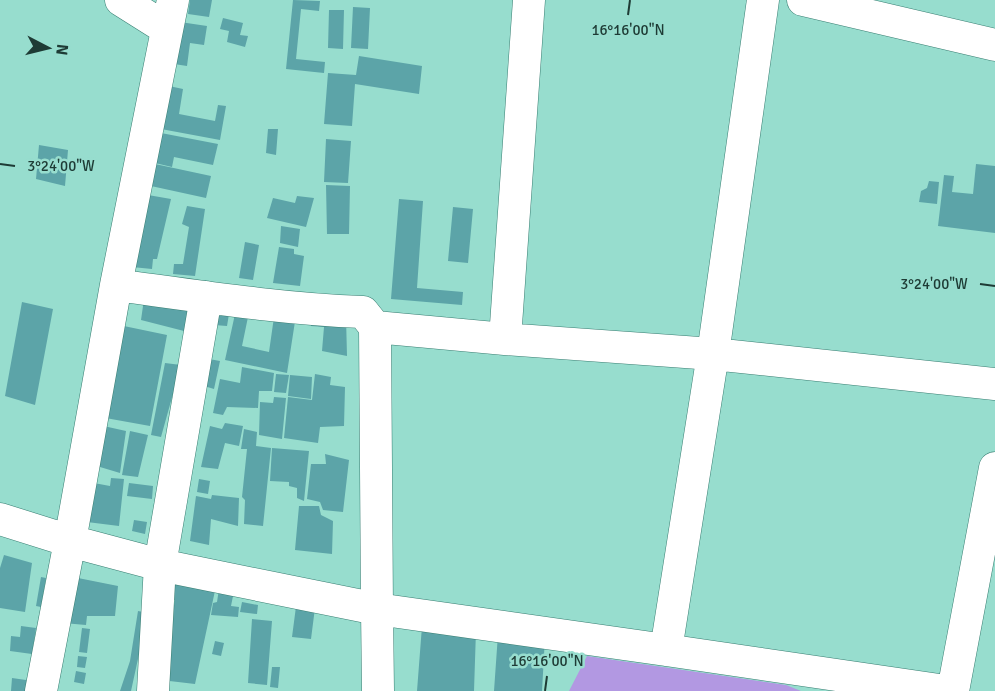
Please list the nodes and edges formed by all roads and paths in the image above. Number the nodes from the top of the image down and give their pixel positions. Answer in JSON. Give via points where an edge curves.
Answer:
{"nodes":[{"id":1,"x":121,"y":0,"type":"edge"},
{"id":2,"x":529,"y":0,"type":"edge"},
{"id":3,"x":764,"y":0,"type":"edge"},
{"id":4,"x":804,"y":0,"type":"edge"},
{"id":5,"x":170,"y":14,"type":"edge"},
{"id":6,"x":995,"y":45,"type":"edge"},
{"id":7,"x":116,"y":285,"type":"junction"},
{"id":8,"x":206,"y":297,"type":"junction"},
{"id":9,"x":375,"y":327,"type":"junction"},
{"id":10,"x":505,"y":339,"type":"junction"},
{"id":11,"x":714,"y":354,"type":"junction"},
{"id":12,"x":995,"y":384,"type":"edge"},
{"id":13,"x":995,"y":468,"type":"edge"},
{"id":14,"x":0,"y":519,"type":"edge"},
{"id":15,"x":70,"y":541,"type":"junction"},
{"id":16,"x":160,"y":566,"type":"junction"},
{"id":17,"x":376,"y":609,"type":"junction"},
{"id":18,"x":666,"y":650,"type":"junction"},
{"id":19,"x":41,"y":691,"type":"edge"},
{"id":20,"x":153,"y":691,"type":"edge"},
{"id":21,"x":378,"y":691,"type":"edge"},
{"id":22,"x":946,"y":691,"type":"edge"},
{"id":23,"x":953,"y":691,"type":"edge"}],
"edges":[{"from":1,"to":5,"type":"street"},
{"from":2,"to":10,"type":"street"},
{"from":3,"to":11,"type":"street"},
{"from":4,"to":6,"type":"street"},
{"from":5,"to":7,"type":"street"},
{"from":7,"to":8,"type":"street"},
{"from":7,"to":15,"type":"street"},
{"from":8,"to":9,"type":"street","via":[[363,312]]},
{"from":8,"to":16,"type":"street"},
{"from":9,"to":10,"type":"street"},
{"from":9,"to":17,"type":"street"},
{"from":10,"to":11,"type":"street"},
{"from":11,"to":12,"type":"street"},
{"from":11,"to":18,"type":"street"},
{"from":13,"to":23,"type":"street"},
{"from":14,"to":15,"type":"street"},
{"from":15,"to":16,"type":"street"},
{"from":15,"to":19,"type":"street"},
{"from":16,"to":17,"type":"street"},
{"from":16,"to":20,"type":"street"},
{"from":17,"to":18,"type":"street"},
{"from":17,"to":21,"type":"street"},
{"from":18,"to":22,"type":"street"}]}
